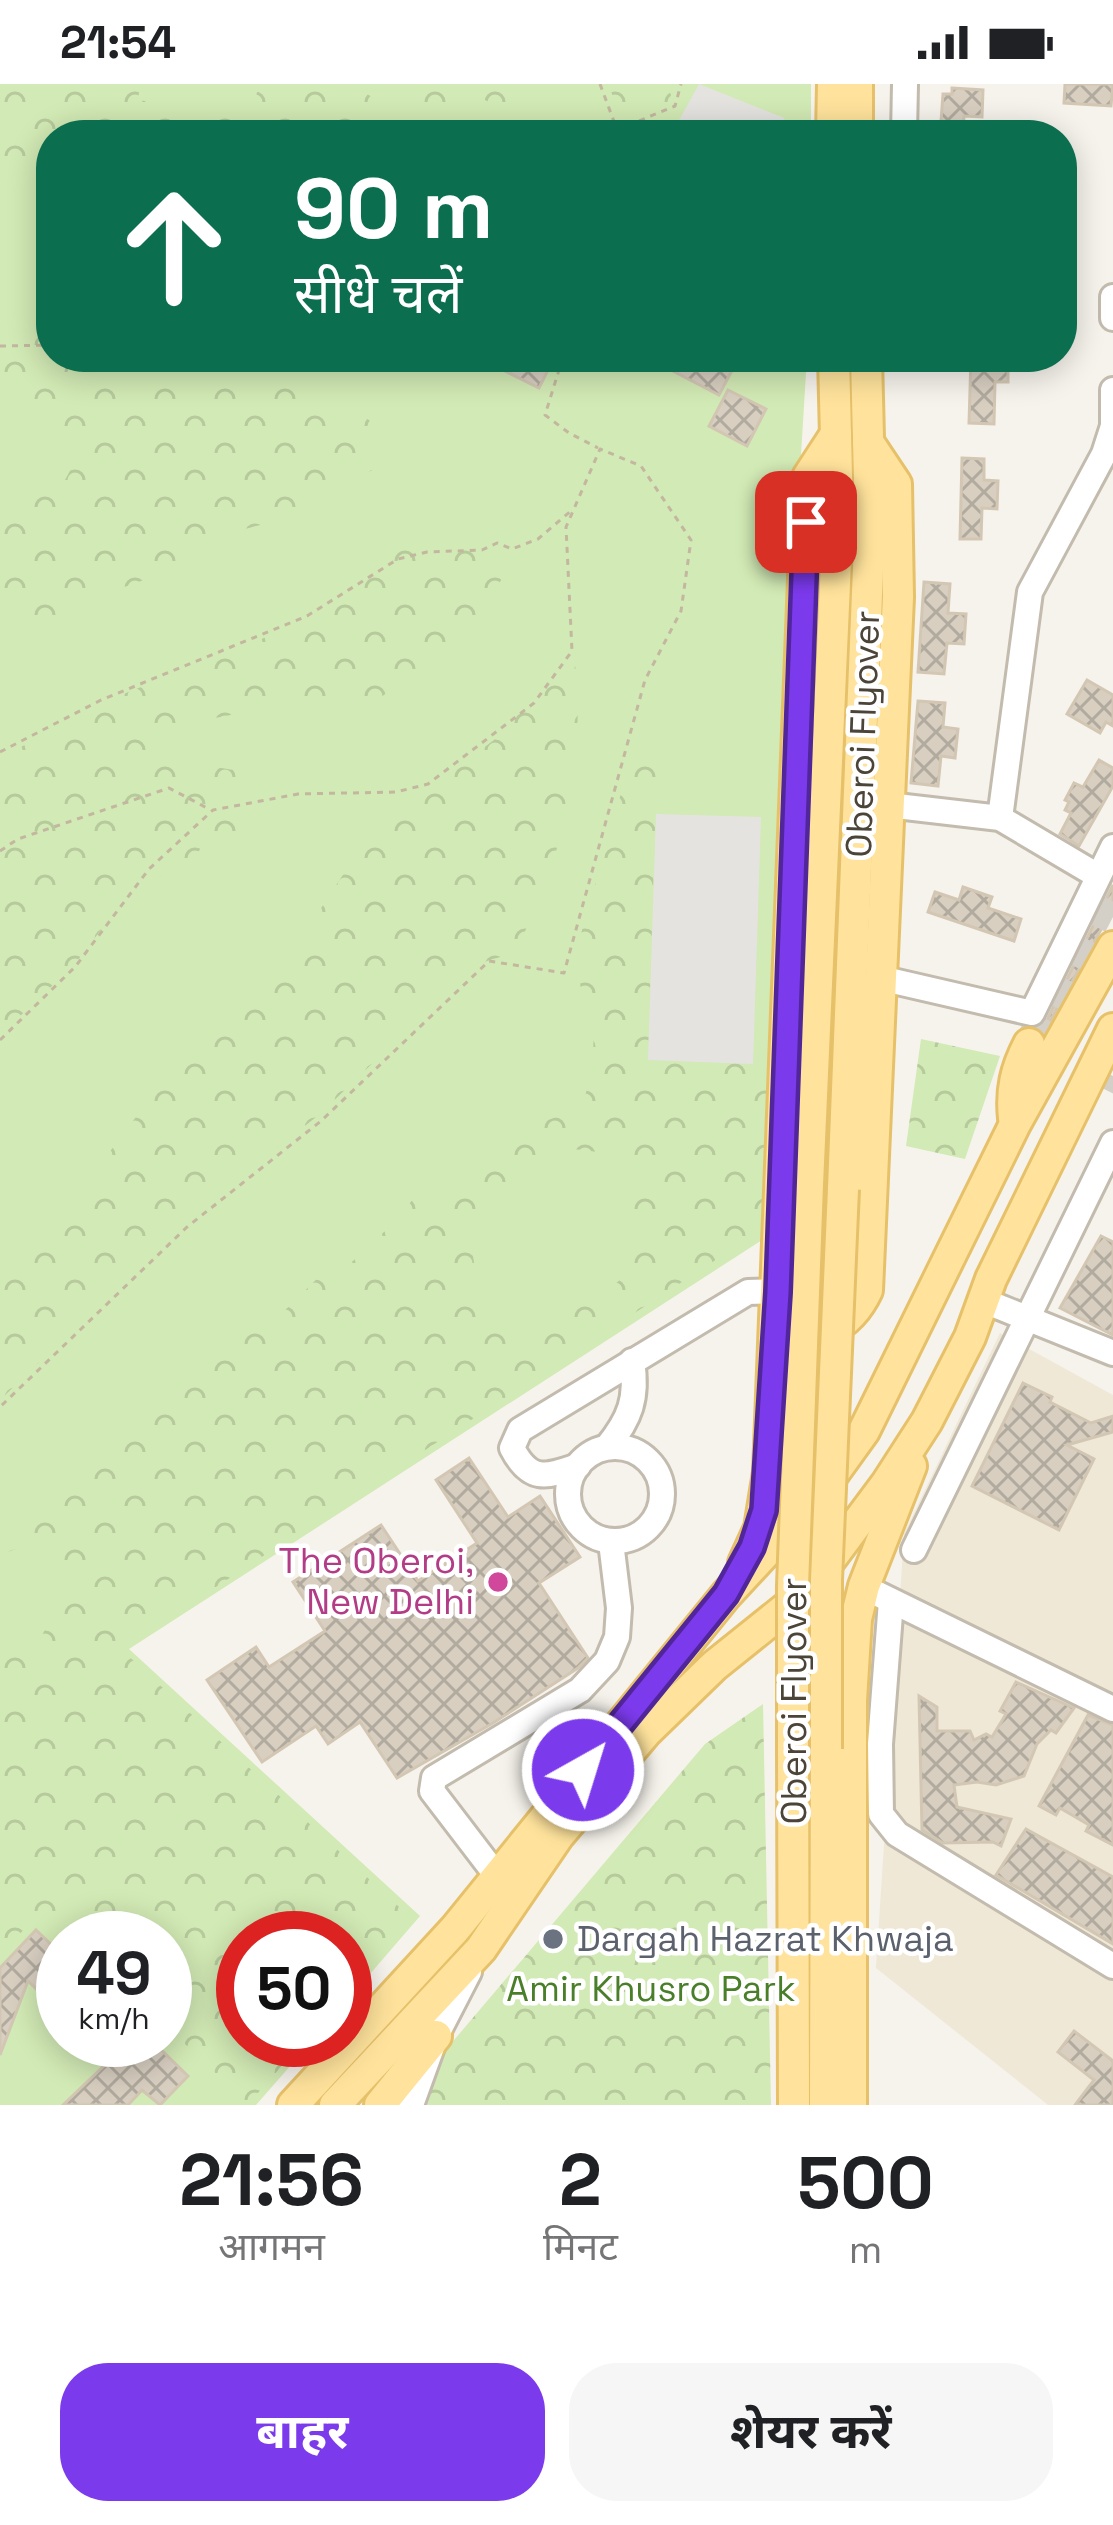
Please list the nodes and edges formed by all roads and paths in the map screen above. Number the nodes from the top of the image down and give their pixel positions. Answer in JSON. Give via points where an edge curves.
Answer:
{"nodes":[{"id":1,"x":600,"y":84,"type":"edge"},
{"id":2,"x":680,"y":84,"type":"edge"},
{"id":3,"x":833,"y":84,"type":"edge"},
{"id":4,"x":857,"y":84,"type":"edge"},
{"id":5,"x":904,"y":84,"type":"edge"},
{"id":6,"x":613,"y":120,"type":"edge"},
{"id":7,"x":645,"y":120,"type":"edge"},
{"id":8,"x":832,"y":120,"type":"edge"},
{"id":9,"x":857,"y":120,"type":"edge"},
{"id":10,"x":904,"y":120,"type":"edge"},
{"id":11,"x":1113,"y":298,"type":"edge"},
{"id":12,"x":1113,"y":319,"type":"edge"},
{"id":13,"x":36,"y":345,"type":"edge"},
{"id":14,"x":0,"y":346,"type":"edge"},
{"id":15,"x":558,"y":372,"type":"edge"},
{"id":16,"x":834,"y":372,"type":"edge"},
{"id":17,"x":866,"y":372,"type":"edge"},
{"id":18,"x":1113,"y":390,"type":"edge"},
{"id":19,"x":836,"y":434,"type":"junction"},
{"id":20,"x":868,"y":442,"type":"junction"},
{"id":21,"x":600,"y":448,"type":"junction"},
{"id":22,"x":576,"y":507,"type":"junction"},
{"id":23,"x":0,"y":752,"type":"edge"},
{"id":24,"x":888,"y":806,"type":"junction"},
{"id":25,"x":213,"y":810,"type":"junction"},
{"id":26,"x":1000,"y":818,"type":"junction"},
{"id":27,"x":1113,"y":847,"type":"edge"},
{"id":28,"x":0,"y":851,"type":"edge"},
{"id":29,"x":1098,"y":876,"type":"junction"},
{"id":30,"x":1113,"y":947,"type":"edge"},
{"id":31,"x":880,"y":978,"type":"junction"},
{"id":32,"x":1113,"y":1029,"type":"edge"},
{"id":33,"x":0,"y":1040,"type":"edge"},
{"id":34,"x":1029,"y":1044,"type":"tunnel mouth"},
{"id":35,"x":1106,"y":1090,"type":"dead end"},
{"id":36,"x":1015,"y":1124,"type":"junction"},
{"id":37,"x":1056,"y":1139,"type":"junction"},
{"id":38,"x":1113,"y":1143,"type":"edge"},
{"id":39,"x":778,"y":1292,"type":"junction"},
{"id":40,"x":982,"y":1300,"type":"junction"},
{"id":41,"x":1028,"y":1319,"type":"junction"},
{"id":42,"x":1113,"y":1353,"type":"edge"},
{"id":43,"x":632,"y":1361,"type":"junction"},
{"id":44,"x":0,"y":1407,"type":"edge"},
{"id":45,"x":927,"y":1421,"type":"junction"},
{"id":46,"x":607,"y":1447,"type":"junction"},
{"id":47,"x":913,"y":1461,"type":"junction"},
{"id":48,"x":578,"y":1466,"type":"junction"},
{"id":49,"x":949,"y":1478,"type":"junction"},
{"id":50,"x":611,"y":1542,"type":"junction"},
{"id":51,"x":914,"y":1550,"type":"dead end"},
{"id":52,"x":726,"y":1594,"type":"junction"},
{"id":53,"x":877,"y":1594,"type":"junction"},
{"id":54,"x":1113,"y":1709,"type":"edge"},
{"id":55,"x":497,"y":1876,"type":"junction"},
{"id":56,"x":454,"y":1929,"type":"junction"},
{"id":57,"x":481,"y":1949,"type":"junction"},
{"id":58,"x":1113,"y":1966,"type":"edge"},
{"id":59,"x":372,"y":2001,"type":"edge"},
{"id":60,"x":385,"y":2024,"type":"junction"},
{"id":61,"x":436,"y":2036,"type":"junction"},
{"id":62,"x":312,"y":2067,"type":"edge"},
{"id":63,"x":278,"y":2105,"type":"edge"},
{"id":64,"x":293,"y":2105,"type":"edge"},
{"id":65,"x":335,"y":2105,"type":"edge"},
{"id":66,"x":380,"y":2105,"type":"edge"},
{"id":67,"x":411,"y":2105,"type":"edge"},
{"id":68,"x":794,"y":2105,"type":"edge"},
{"id":69,"x":826,"y":2105,"type":"edge"},
{"id":70,"x":851,"y":2105,"type":"edge"}],
"edges":[{"from":1,"to":6,"type":"path"},
{"from":2,"to":7,"type":"path","via":[[675,106]]},
{"from":3,"to":8,"type":"main road"},
{"from":4,"to":9,"type":"main road"},
{"from":5,"to":10,"type":"street"},
{"from":11,"to":12,"type":"street"},
{"from":13,"to":14,"type":"path"},
{"from":15,"to":21,"type":"path","via":[[545,415]]},
{"from":16,"to":19,"type":"main road","name":"Oberoi Flyover"},
{"from":17,"to":20,"type":"main road","name":"Oberoi Flyover"},
{"from":18,"to":26,"type":"street","via":[[1110,440],[1030,592]]},
{"from":19,"to":39,"type":"main road","via":[[808,477]]},
{"from":19,"to":68,"type":"main road","name":"Oberoi Flyover","bridge":true,"via":[[794,1562]]},
{"from":20,"to":24,"type":"main road","via":[[896,484]]},
{"from":20,"to":69,"type":"main road","name":"Oberoi Flyover","bridge":true,"via":[[826,1580]]},
{"from":21,"to":22,"type":"path"},
{"from":21,"to":44,"type":"path","via":[[641,466],[692,540],[681,611],[645,680],[564,973],[489,961],[321,1120],[187,1227]]},
{"from":22,"to":23,"type":"path","via":[[512,549],[497,543],[398,559],[307,616],[101,700]]},
{"from":22,"to":25,"type":"path","via":[[566,527],[572,651],[534,703],[428,784]]},
{"from":24,"to":26,"type":"street"},
{"from":24,"to":31,"type":"main road"},
{"from":25,"to":28,"type":"path","via":[[169,788]]},
{"from":25,"to":33,"type":"path","via":[[149,869],[75,968]]},
{"from":26,"to":29,"type":"street"},
{"from":27,"to":29,"type":"street"},
{"from":29,"to":31,"type":"street","via":[[1032,1013]]},
{"from":30,"to":36,"type":"main road"},
{"from":31,"to":39,"type":"main road","via":[[867,1290],[845,1324],[812,1331],[795,1323]]},
{"from":32,"to":37,"type":"main road"},
{"from":34,"to":36,"type":"main road","via":[[1011,1096]]},
{"from":35,"to":37,"type":"main road"},
{"from":36,"to":52,"type":"main road","via":[[864,1431],[815,1499]]},
{"from":37,"to":40,"type":"main road"},
{"from":38,"to":41,"type":"street"},
{"from":39,"to":43,"type":"street","via":[[748,1292]]},
{"from":39,"to":52,"type":"main road","via":[[764,1510]]},
{"from":40,"to":41,"type":"street"},
{"from":40,"to":45,"type":"main road"},
{"from":41,"to":42,"type":"street"},
{"from":41,"to":49,"type":"street"},
{"from":43,"to":46,"type":"street","via":[[631,1412]]},
{"from":43,"to":48,"type":"street","via":[[515,1438],[520,1464],[533,1473]]},
{"from":45,"to":47,"type":"main road"},
{"from":45,"to":57,"type":"main road","via":[[805,1593],[646,1732],[558,1836]]},
{"from":46,"to":48,"type":"street"},
{"from":46,"to":50,"type":"street","via":[[652,1463],[663,1492],[654,1523]]},
{"from":47,"to":49,"type":"street"},
{"from":47,"to":53,"type":"main road","via":[[881,1550]]},
{"from":48,"to":50,"type":"street","via":[[568,1489],[574,1518]]},
{"from":49,"to":51,"type":"street"},
{"from":50,"to":55,"type":"street","via":[[619,1609],[607,1661],[580,1690],[434,1778],[432,1791]]},
{"from":52,"to":55,"type":"main road"},
{"from":53,"to":54,"type":"street"},
{"from":53,"to":58,"type":"street","via":[[881,1814],[897,1834]]},
{"from":53,"to":70,"type":"main road","via":[[856,1619],[850,1700]]},
{"from":55,"to":56,"type":"main road"},
{"from":56,"to":59,"type":"main road"},
{"from":56,"to":60,"type":"main road"},
{"from":57,"to":60,"type":"main road"},
{"from":57,"to":61,"type":"street"},
{"from":60,"to":64,"type":"main road"},
{"from":60,"to":65,"type":"main road"},
{"from":61,"to":66,"type":"main road"},
{"from":61,"to":67,"type":"street"},
{"from":62,"to":63,"type":"main road"}]}
